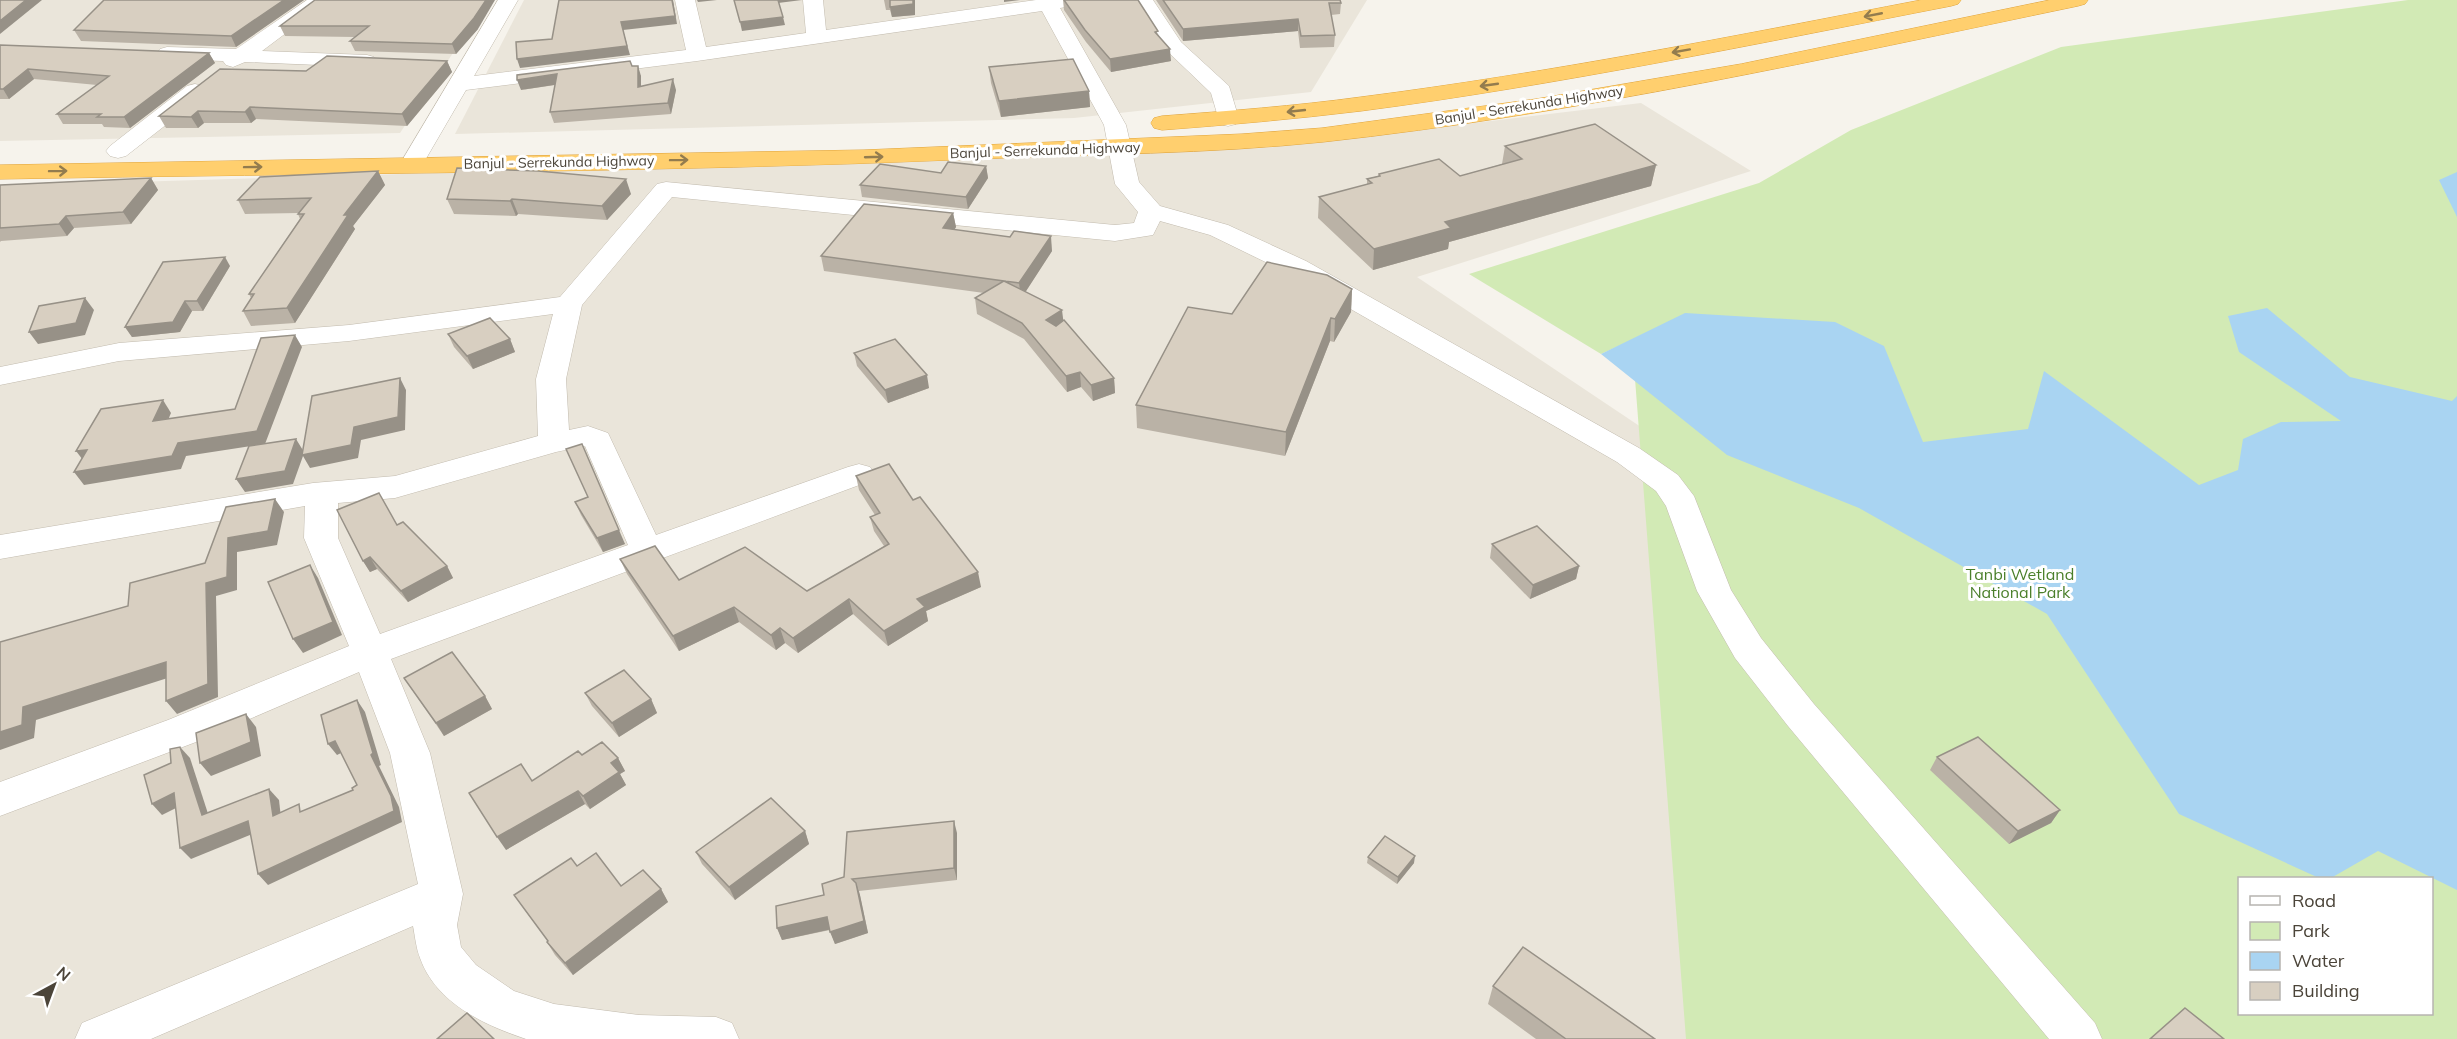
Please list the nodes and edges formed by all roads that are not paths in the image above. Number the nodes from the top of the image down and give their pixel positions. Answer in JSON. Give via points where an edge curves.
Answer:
{"nodes":[{"id":1,"x":320,"y":0,"type":"edge"},
{"id":2,"x":508,"y":0,"type":"edge"},
{"id":3,"x":685,"y":0,"type":"edge"},
{"id":4,"x":813,"y":0,"type":"edge"},
{"id":5,"x":1077,"y":0,"type":"edge"},
{"id":6,"x":1143,"y":0,"type":"edge"},
{"id":7,"x":1951,"y":0,"type":"edge"},
{"id":8,"x":2078,"y":0,"type":"edge"},
{"id":9,"x":1047,"y":2,"type":"edge"},
{"id":10,"x":817,"y":37,"type":"junction"},
{"id":11,"x":147,"y":52,"type":"edge"},
{"id":12,"x":696,"y":55,"type":"junction"},
{"id":13,"x":239,"y":57,"type":"junction"},
{"id":14,"x":390,"y":62,"type":"edge"},
{"id":15,"x":448,"y":64,"type":"edge"},
{"id":16,"x":471,"y":64,"type":"junction"},
{"id":17,"x":460,"y":84,"type":"junction"},
{"id":18,"x":1228,"y":119,"type":"junction"},
{"id":19,"x":1118,"y":136,"type":"junction"},
{"id":20,"x":118,"y":151,"type":"junction"},
{"id":21,"x":0,"y":153,"type":"edge"},
{"id":22,"x":417,"y":155,"type":"junction"},
{"id":23,"x":0,"y":172,"type":"edge"},
{"id":24,"x":1151,"y":211,"type":"junction"},
{"id":25,"x":569,"y":304,"type":"junction"},
{"id":26,"x":0,"y":376,"type":"edge"},
{"id":27,"x":554,"y":442,"type":"junction"},
{"id":28,"x":859,"y":474,"type":"edge"},
{"id":29,"x":322,"y":493,"type":"junction"},
{"id":30,"x":0,"y":547,"type":"edge"},
{"id":31,"x":647,"y":551,"type":"junction"},
{"id":32,"x":370,"y":652,"type":"junction"},
{"id":33,"x":0,"y":799,"type":"edge"},
{"id":34,"x":442,"y":894,"type":"junction"},
{"id":35,"x":98,"y":1039,"type":"edge"},
{"id":36,"x":716,"y":1039,"type":"edge"},
{"id":37,"x":2079,"y":1039,"type":"edge"}],
"edges":[{"from":1,"to":13,"type":"street"},
{"from":2,"to":16,"type":"street"},
{"from":3,"to":12,"type":"street"},
{"from":4,"to":10,"type":"street"},
{"from":5,"to":9,"type":"street"},
{"from":6,"to":18,"type":"street","via":[[1173,46],[1221,91]]},
{"from":7,"to":18,"type":"highway","name":"Banjul - Serrekunda Highway","one_way":true,"via":[[1528,79]]},
{"from":8,"to":19,"type":"highway","name":"Banjul - Serrekunda Highway","via":[[1741,70],[1536,106],[1322,135],[1242,141]]},
{"from":9,"to":10,"type":"street"},
{"from":9,"to":19,"type":"street"},
{"from":10,"to":12,"type":"street"},
{"from":11,"to":13,"type":"street"},
{"from":12,"to":17,"type":"street"},
{"from":13,"to":14,"type":"street"},
{"from":13,"to":20,"type":"street"},
{"from":15,"to":16,"type":"street"},
{"from":16,"to":17,"type":"street"},
{"from":17,"to":22,"type":"street"},
{"from":18,"to":19,"type":"highway","name":"Banjul - Serrekunda Highway"},
{"from":19,"to":22,"type":"highway","name":"Banjul - Serrekunda Highway","via":[[864,157]]},
{"from":19,"to":24,"type":"street","via":[[1127,184]]},
{"from":20,"to":21,"type":"highway","name":"Banjul - Serrekunda Highway"},
{"from":20,"to":22,"type":"highway","name":"Banjul - Serrekunda Highway"},
{"from":23,"to":22,"type":"highway","name":"Banjul - Serrekunda Highway","one_way":true},
{"from":24,"to":25,"type":"street","via":[[1144,230],[1115,233],[666,189]]},
{"from":24,"to":37,"type":"street","via":[[1219,230],[1297,267],[1628,455],[1667,483],[1682,504],[1714,591],[1748,648]]},
{"from":25,"to":26,"type":"street","via":[[349,333],[119,352]]},
{"from":25,"to":27,"type":"street","via":[[551,379]]},
{"from":27,"to":29,"type":"street","via":[[395,487]]},
{"from":27,"to":31,"type":"street","via":[[580,436],[597,440]]},
{"from":28,"to":31,"type":"street"},
{"from":29,"to":30,"type":"street"},
{"from":29,"to":32,"type":"street","via":[[321,538]]},
{"from":31,"to":32,"type":"street"},
{"from":32,"to":33,"type":"street","via":[[182,731]]},
{"from":32,"to":34,"type":"street","via":[[410,753]]},
{"from":34,"to":35,"type":"street"},
{"from":34,"to":36,"type":"street","via":[[435,925],[441,956],[460,980],[501,1009],[565,1027],[639,1037]]}]}
